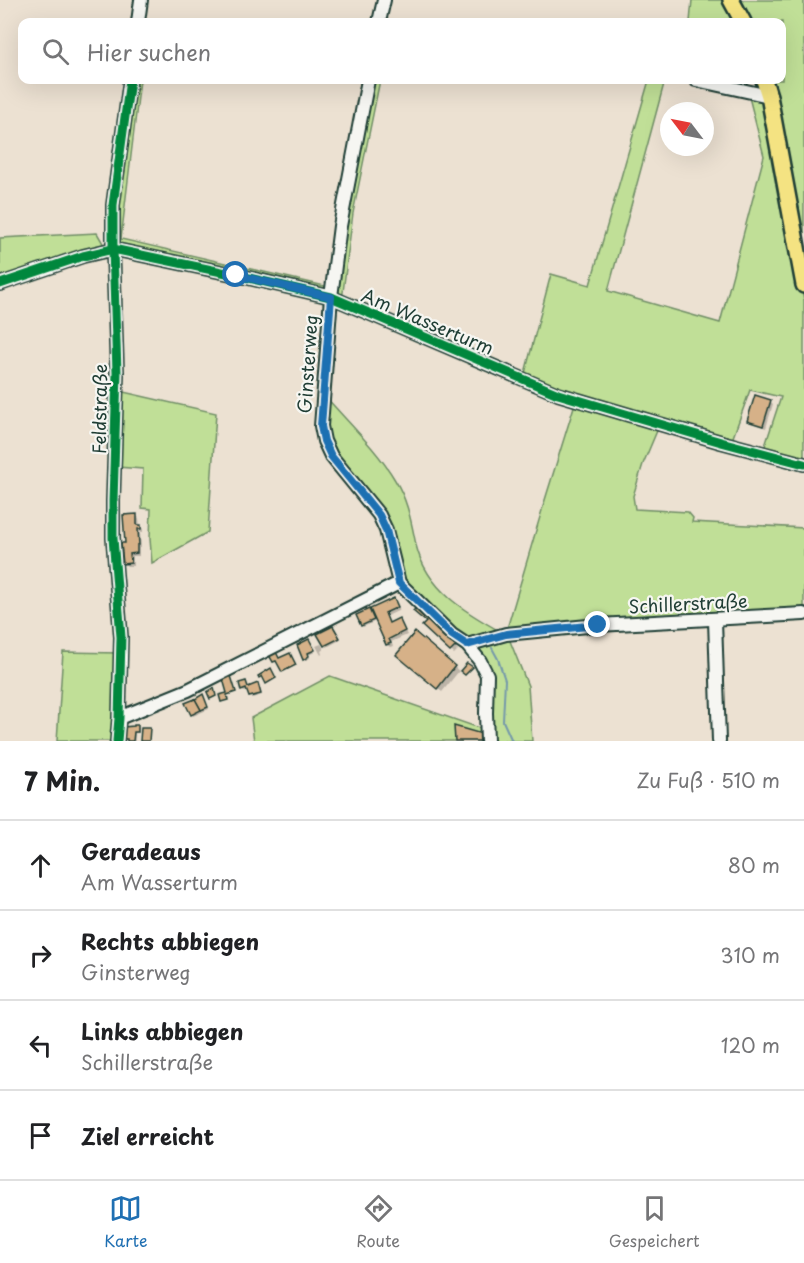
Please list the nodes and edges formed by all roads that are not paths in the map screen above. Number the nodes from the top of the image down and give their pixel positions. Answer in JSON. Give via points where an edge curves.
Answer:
{"nodes":[{"id":1,"x":141,"y":0,"type":"edge"},
{"id":2,"x":384,"y":0,"type":"edge"},
{"id":3,"x":731,"y":0,"type":"edge"},
{"id":4,"x":139,"y":18,"type":"edge"},
{"id":5,"x":380,"y":18,"type":"edge"},
{"id":6,"x":741,"y":18,"type":"edge"},
{"id":7,"x":129,"y":84,"type":"edge"},
{"id":8,"x":367,"y":84,"type":"edge"},
{"id":9,"x":714,"y":84,"type":"edge"},
{"id":10,"x":765,"y":84,"type":"edge"},
{"id":11,"x":769,"y":96,"type":"junction"},
{"id":12,"x":113,"y":249,"type":"junction"},
{"id":13,"x":0,"y":284,"type":"edge"},
{"id":14,"x":804,"y":285,"type":"edge"},
{"id":15,"x":331,"y":297,"type":"junction"},
{"id":16,"x":804,"y":464,"type":"edge"},
{"id":17,"x":399,"y":583,"type":"junction"},
{"id":18,"x":804,"y":614,"type":"edge"},
{"id":19,"x":715,"y":620,"type":"junction"},
{"id":20,"x":467,"y":645,"type":"junction"},
{"id":21,"x":119,"y":718,"type":"junction"},
{"id":22,"x":117,"y":741,"type":"edge"},
{"id":23,"x":487,"y":741,"type":"edge"},
{"id":24,"x":719,"y":741,"type":"edge"}],
"edges":[{"from":1,"to":4,"type":"street"},
{"from":2,"to":5,"type":"street"},
{"from":3,"to":6,"type":"main road"},
{"from":7,"to":12,"type":"street","name":"Feldstraße","via":[[113,205]]},
{"from":8,"to":15,"type":"street","name":"Ginsterweg","via":[[340,226]]},
{"from":9,"to":11,"type":"street"},
{"from":10,"to":11,"type":"main road"},
{"from":11,"to":14,"type":"main road"},
{"from":12,"to":13,"type":"street","name":"Am Wasserturm"},
{"from":12,"to":15,"type":"street","name":"Am Wasserturm"},
{"from":12,"to":21,"type":"street","name":"Feldstraße","via":[[117,373],[113,538],[121,637]]},
{"from":15,"to":16,"type":"street","name":"Am Wasserturm","via":[[558,394]]},
{"from":15,"to":17,"type":"street","name":"Ginsterweg","via":[[321,426],[324,441],[331,456],[379,515]]},
{"from":17,"to":20,"type":"street"},
{"from":17,"to":21,"type":"street","via":[[188,690]]},
{"from":18,"to":19,"type":"street","name":"Schillerstraße"},
{"from":19,"to":20,"type":"street","name":"Schillerstraße","via":[[506,634]]},
{"from":19,"to":24,"type":"street"},
{"from":20,"to":23,"type":"street","via":[[487,675]]},
{"from":21,"to":22,"type":"street","name":"Feldstraße"}]}
